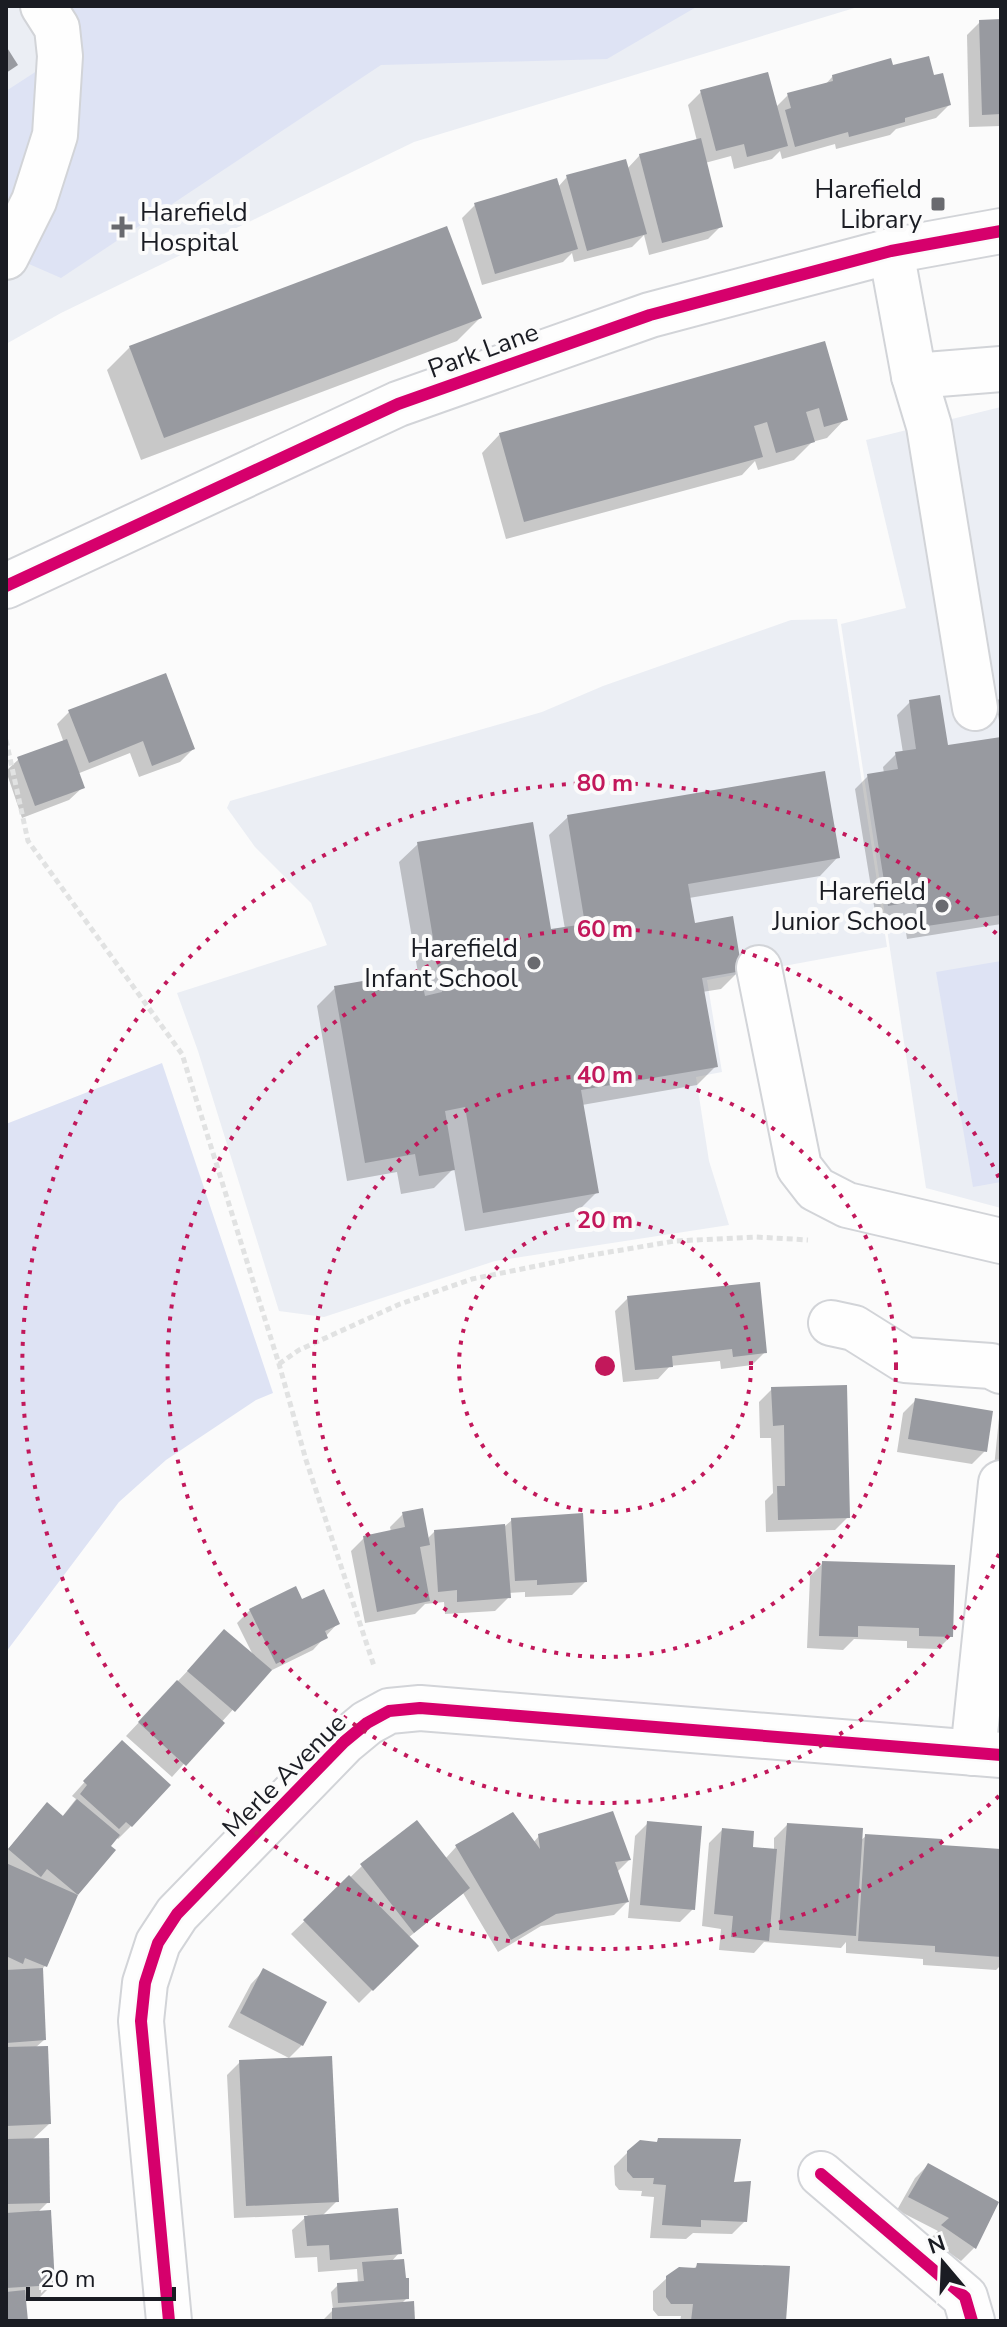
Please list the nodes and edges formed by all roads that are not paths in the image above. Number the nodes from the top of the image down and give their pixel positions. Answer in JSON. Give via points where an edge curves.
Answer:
{"nodes":[{"id":1,"x":46,"y":7,"type":"edge"},
{"id":2,"x":1001,"y":231,"type":"edge"},
{"id":3,"x":891,"y":251,"type":"junction"},
{"id":4,"x":6,"y":257,"type":"edge"},
{"id":5,"x":1001,"y":369,"type":"edge"},
{"id":6,"x":914,"y":376,"type":"junction"},
{"id":7,"x":6,"y":586,"type":"edge"},
{"id":8,"x":975,"y":708,"type":"dead end"},
{"id":9,"x":759,"y":968,"type":"dead end"},
{"id":10,"x":1001,"y":1241,"type":"edge"},
{"id":11,"x":831,"y":1323,"type":"dead end"},
{"id":12,"x":1001,"y":1371,"type":"edge"},
{"id":13,"x":1001,"y":1483,"type":"edge"},
{"id":14,"x":987,"y":1754,"type":"edge"},
{"id":15,"x":821,"y":2174,"type":"dead end"},
{"id":16,"x":169,"y":2321,"type":"edge"},
{"id":17,"x":972,"y":2321,"type":"edge"}],
"edges":[{"from":1,"to":4,"type":"street","via":[[57,28],[60,56],[55,135],[34,201]]},
{"from":2,"to":3,"type":"street","name":"Park Lane"},
{"from":3,"to":6,"type":"street"},
{"from":3,"to":7,"type":"street","name":"Park Lane","via":[[650,315],[398,404]]},
{"from":5,"to":6,"type":"street"},
{"from":6,"to":8,"type":"street","via":[[929,426]]},
{"from":9,"to":10,"type":"street","via":[[799,1167],[816,1189],[847,1205]]},
{"from":11,"to":12,"type":"street","via":[[854,1328],[905,1360]]},
{"from":13,"to":14,"type":"street"},
{"from":14,"to":16,"type":"street","name":"Merle Avenue","via":[[420,1708],[389,1711],[367,1723],[177,1914],[158,1943],[145,1983],[141,2021]]},
{"from":15,"to":17,"type":"street","via":[[965,2297]]}]}
